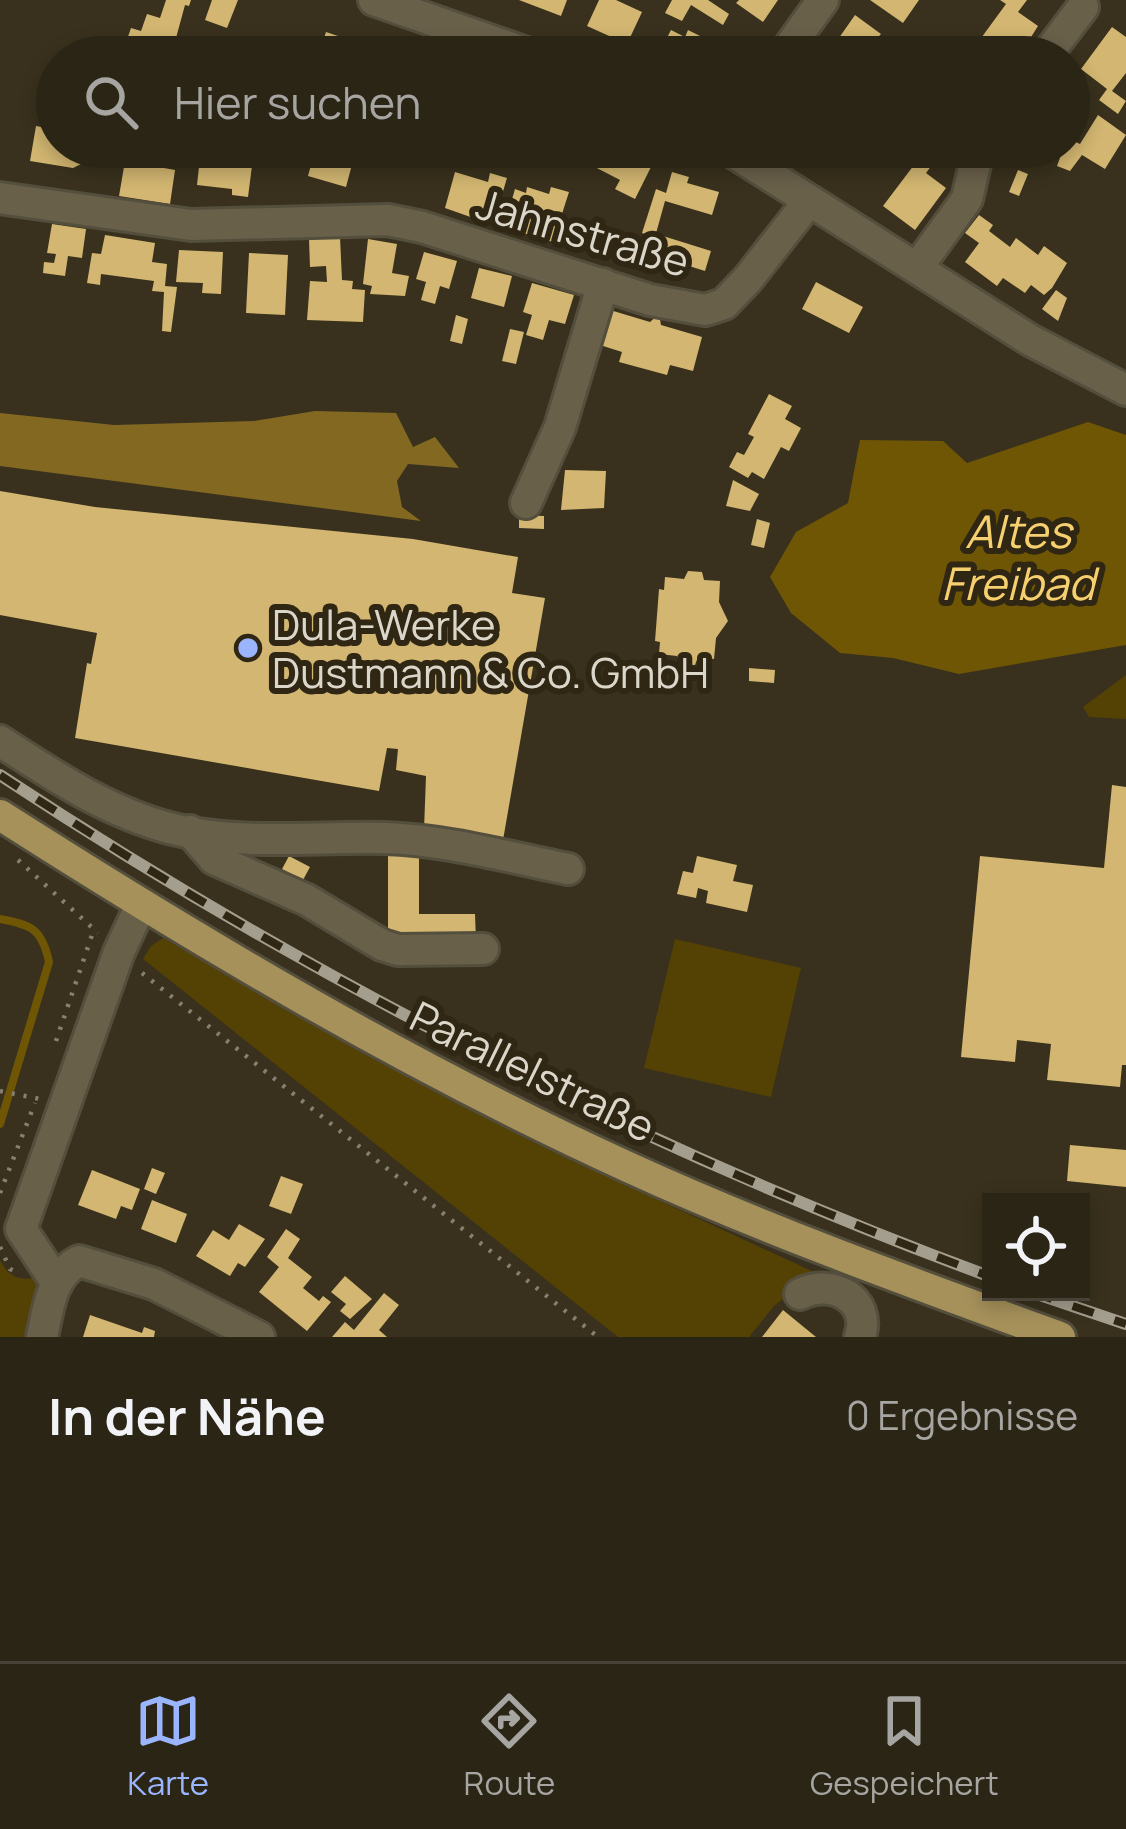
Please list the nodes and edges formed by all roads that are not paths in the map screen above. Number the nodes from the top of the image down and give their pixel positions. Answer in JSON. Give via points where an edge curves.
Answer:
{"nodes":[{"id":1,"x":374,"y":0,"type":"edge"},
{"id":2,"x":823,"y":0,"type":"edge"},
{"id":3,"x":1083,"y":8,"type":"dead end"},
{"id":4,"x":478,"y":36,"type":"edge"},
{"id":5,"x":797,"y":36,"type":"edge"},
{"id":6,"x":1061,"y":36,"type":"edge"},
{"id":7,"x":758,"y":168,"type":"edge"},
{"id":8,"x":974,"y":168,"type":"edge"},
{"id":9,"x":0,"y":198,"type":"edge"},
{"id":10,"x":809,"y":201,"type":"junction"},
{"id":11,"x":917,"y":268,"type":"junction"},
{"id":12,"x":603,"y":284,"type":"junction"},
{"id":13,"x":1126,"y":391,"type":"edge"},
{"id":14,"x":526,"y":503,"type":"dead end"},
{"id":15,"x":0,"y":741,"type":"edge"},
{"id":16,"x":0,"y":815,"type":"edge"},
{"id":17,"x":190,"y":831,"type":"junction"},
{"id":18,"x":568,"y":869,"type":"dead end"},
{"id":19,"x":141,"y":905,"type":"junction"},
{"id":20,"x":483,"y":949,"type":"dead end"},
{"id":21,"x":56,"y":1282,"type":"junction"},
{"id":22,"x":800,"y":1294,"type":"dead end"},
{"id":23,"x":42,"y":1337,"type":"edge"},
{"id":24,"x":259,"y":1337,"type":"edge"},
{"id":25,"x":860,"y":1337,"type":"edge"},
{"id":26,"x":1060,"y":1337,"type":"edge"}],
"edges":[{"from":1,"to":4,"type":"street"},
{"from":2,"to":5,"type":"street"},
{"from":3,"to":6,"type":"street"},
{"from":7,"to":10,"type":"street"},
{"from":8,"to":11,"type":"street","via":[[967,199]]},
{"from":9,"to":12,"type":"street","name":"Jahnstraße","via":[[191,225],[388,220]]},
{"from":10,"to":11,"type":"street"},
{"from":10,"to":12,"type":"street","name":"Jahnstraße","via":[[724,304],[681,307]]},
{"from":11,"to":13,"type":"street"},
{"from":12,"to":14,"type":"street","via":[[560,428]]},
{"from":15,"to":17,"type":"street","via":[[78,792]]},
{"from":16,"to":19,"type":"main road","name":"Parallelstraße"},
{"from":17,"to":18,"type":"street","via":[[389,838]]},
{"from":17,"to":20,"type":"street","via":[[214,859],[382,945]]},
{"from":19,"to":21,"type":"street","via":[[21,1229]]},
{"from":19,"to":26,"type":"main road","name":"Parallelstraße","via":[[375,1040],[628,1167]]},
{"from":21,"to":23,"type":"street"},
{"from":21,"to":24,"type":"street","via":[[80,1261],[101,1265]]},
{"from":22,"to":25,"type":"street","via":[[832,1287],[847,1294],[859,1307]]}]}
